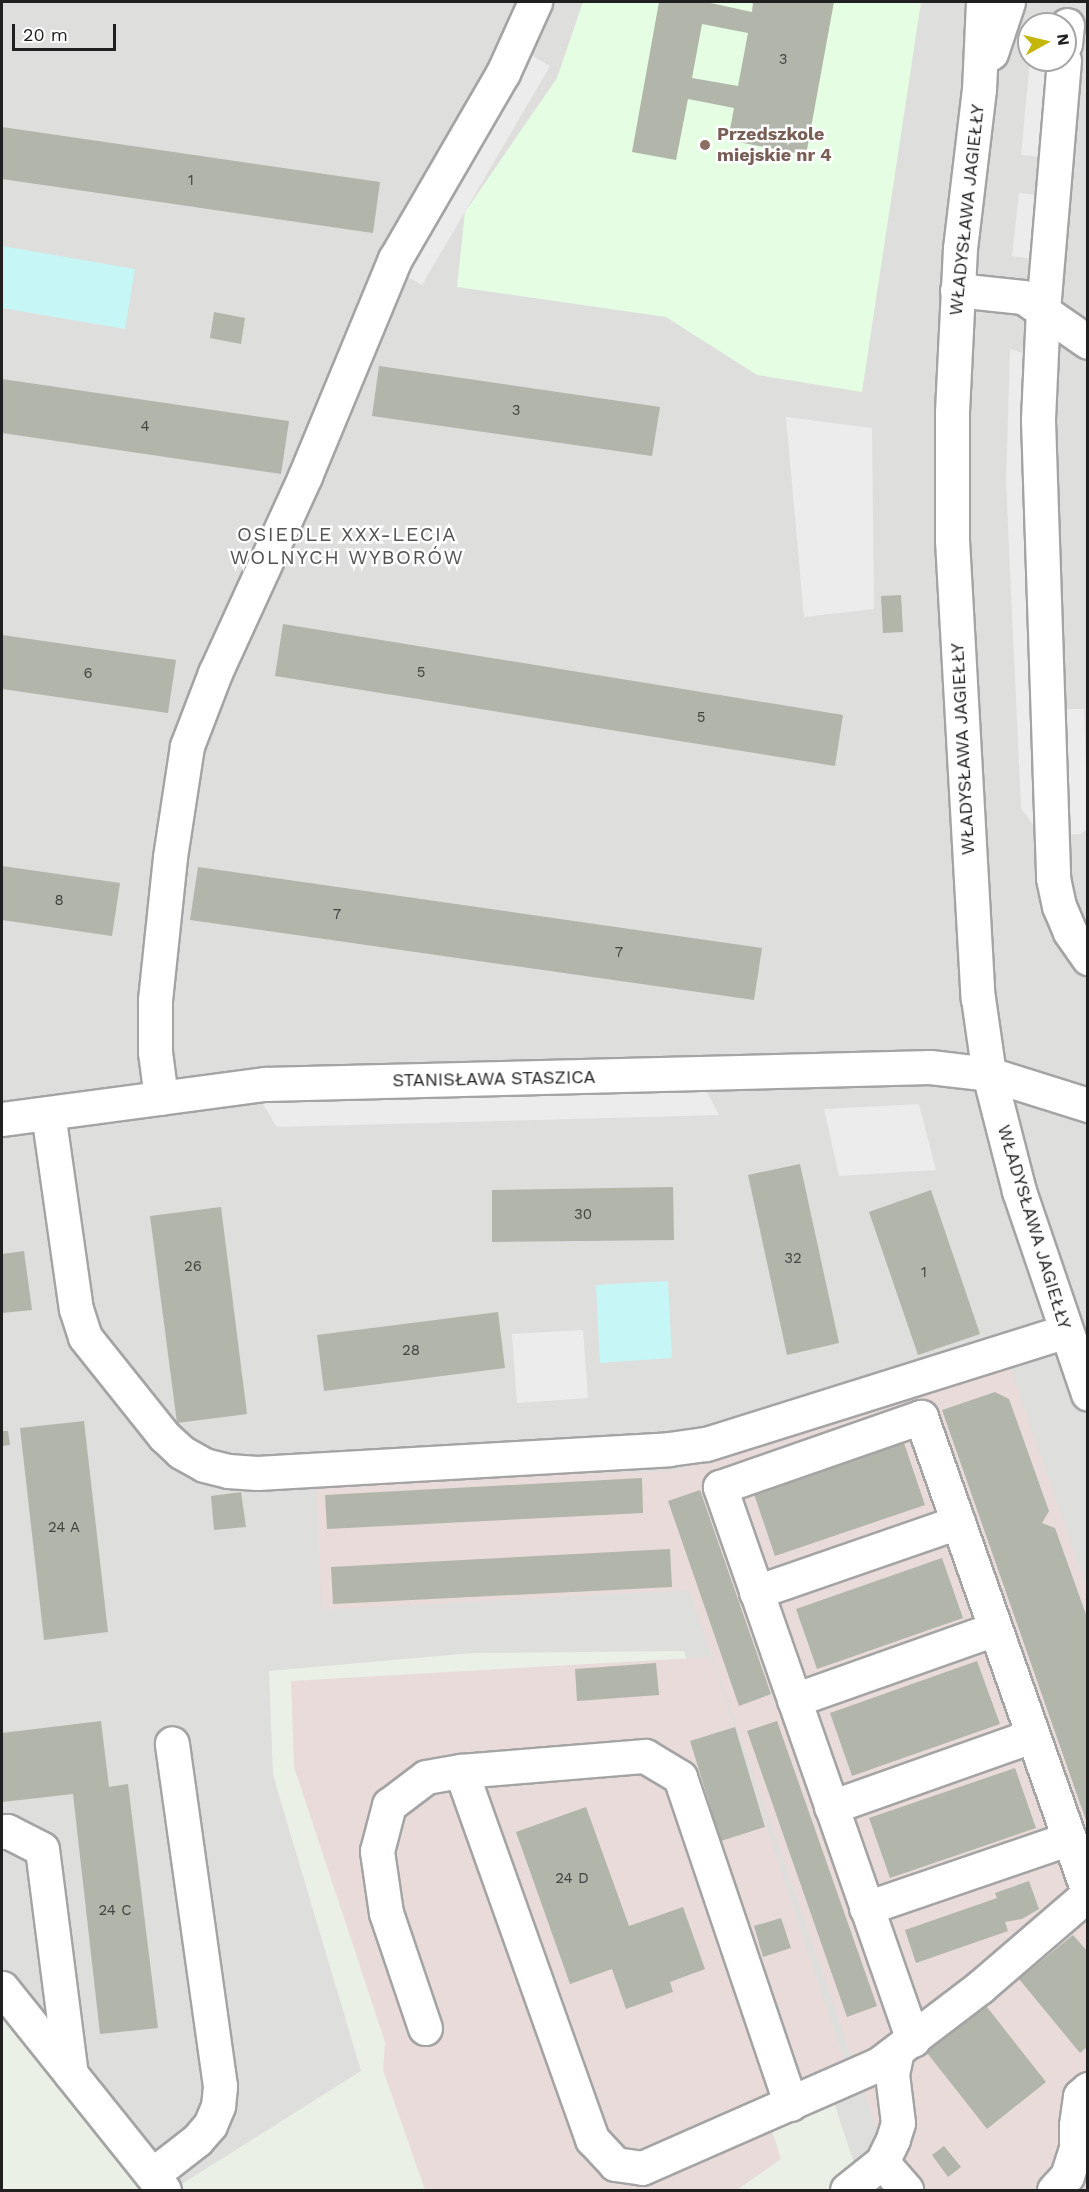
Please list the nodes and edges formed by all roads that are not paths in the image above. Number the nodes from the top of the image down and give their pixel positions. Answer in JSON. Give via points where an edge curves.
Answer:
{"nodes":[{"id":1,"x":535,"y":2,"type":"edge"},
{"id":2,"x":983,"y":2,"type":"edge"},
{"id":3,"x":1008,"y":2,"type":"edge"},
{"id":4,"x":1063,"y":72,"type":"edge"},
{"id":5,"x":979,"y":89,"type":"junction"},
{"id":6,"x":957,"y":290,"type":"junction"},
{"id":7,"x":1043,"y":309,"type":"junction"},
{"id":8,"x":1088,"y":342,"type":"edge"},
{"id":9,"x":1088,"y":958,"type":"edge"},
{"id":10,"x":989,"y":1074,"type":"junction"},
{"id":11,"x":161,"y":1098,"type":"junction"},
{"id":12,"x":1088,"y":1105,"type":"edge"},
{"id":13,"x":48,"y":1113,"type":"junction"},
{"id":14,"x":2,"y":1119,"type":"edge"},
{"id":15,"x":1066,"y":1330,"type":"junction"},
{"id":16,"x":909,"y":1381,"type":"junction"},
{"id":17,"x":1088,"y":1394,"type":"edge"},
{"id":18,"x":921,"y":1417,"type":"junction"},
{"id":19,"x":706,"y":1444,"type":"junction"},
{"id":20,"x":720,"y":1487,"type":"junction"},
{"id":21,"x":958,"y":1522,"type":"junction"},
{"id":22,"x":756,"y":1592,"type":"junction"},
{"id":23,"x":995,"y":1629,"type":"junction"},
{"id":24,"x":794,"y":1700,"type":"junction"},
{"id":25,"x":1032,"y":1736,"type":"junction"},
{"id":26,"x":172,"y":1743,"type":"dead end"},
{"id":27,"x":461,"y":1771,"type":"junction"},
{"id":28,"x":831,"y":1807,"type":"junction"},
{"id":29,"x":2,"y":1832,"type":"edge"},
{"id":30,"x":1068,"y":1839,"type":"junction"},
{"id":31,"x":1088,"y":1893,"type":"edge"},
{"id":32,"x":867,"y":1908,"type":"junction"},
{"id":33,"x":2,"y":1988,"type":"edge"},
{"id":34,"x":425,"y":2028,"type":"dead end"},
{"id":35,"x":905,"y":2046,"type":"junction"},
{"id":36,"x":71,"y":2074,"type":"junction"},
{"id":37,"x":1088,"y":2089,"type":"edge"},
{"id":38,"x":791,"y":2104,"type":"junction"},
{"id":39,"x":1082,"y":2135,"type":"edge"},
{"id":40,"x":882,"y":2162,"type":"junction"},
{"id":41,"x":158,"y":2183,"type":"edge"},
{"id":42,"x":847,"y":2190,"type":"edge"},
{"id":43,"x":906,"y":2190,"type":"edge"},
{"id":44,"x":1054,"y":2190,"type":"edge"}],
"edges":[{"from":1,"to":11,"type":"street","via":[[503,73],[395,259],[305,476],[214,673],[187,746],[154,1000]]},
{"from":2,"to":5,"type":"street","name":"WŁADYSŁAWA JAGIEŁŁY"},
{"from":3,"to":5,"type":"street","name":"WŁADYSŁAWA JAGIEŁŁY"},
{"from":4,"to":7,"type":"street"},
{"from":5,"to":6,"type":"street","name":"WŁADYSŁAWA JAGIEŁŁY"},
{"from":6,"to":7,"type":"street","via":[[1023,297]]},
{"from":6,"to":10,"type":"street","name":"WŁADYSŁAWA JAGIEŁŁY","via":[[952,540],[978,998]]},
{"from":7,"to":8,"type":"street"},
{"from":7,"to":9,"type":"street","via":[[1038,420],[1050,846],[1059,906],[1070,932]]},
{"from":10,"to":11,"type":"street","name":"STANISŁAWA STASZICA","via":[[930,1067],[265,1084]]},
{"from":10,"to":12,"type":"street","name":"STANISŁAWA STASZICA"},
{"from":10,"to":15,"type":"street","name":"WŁADYSŁAWA JAGIEŁŁY","via":[[1019,1191]]},
{"from":11,"to":13,"type":"street","name":"STANISŁAWA STASZICA"},
{"from":13,"to":14,"type":"street","name":"STANISŁAWA STASZICA"},
{"from":13,"to":19,"type":"street","via":[[76,1309],[85,1337],[164,1436],[204,1465],[257,1473]]},
{"from":15,"to":16,"type":"street"},
{"from":15,"to":17,"type":"street","name":"WŁADYSŁAWA JAGIEŁŁY"},
{"from":16,"to":18,"type":"street"},
{"from":16,"to":19,"type":"street"},
{"from":18,"to":20,"type":"street"},
{"from":18,"to":21,"type":"street"},
{"from":19,"to":20,"type":"street"},
{"from":20,"to":22,"type":"street"},
{"from":21,"to":22,"type":"street"},
{"from":21,"to":23,"type":"street"},
{"from":22,"to":24,"type":"street"},
{"from":23,"to":24,"type":"street"},
{"from":23,"to":25,"type":"street"},
{"from":24,"to":28,"type":"street"},
{"from":25,"to":28,"type":"street"},
{"from":25,"to":30,"type":"street"},
{"from":26,"to":41,"type":"street","via":[[220,2086],[218,2106],[210,2125]]},
{"from":27,"to":34,"type":"street","via":[[426,1777],[389,1805],[377,1851],[386,1913]]},
{"from":27,"to":38,"type":"street","via":[[645,1756],[680,1777]]},
{"from":27,"to":38,"type":"street","via":[[592,2139],[615,2164],[642,2168]]},
{"from":28,"to":32,"type":"street"},
{"from":29,"to":36,"type":"street","via":[[42,1849]]},
{"from":30,"to":31,"type":"street"},
{"from":30,"to":32,"type":"street"},
{"from":31,"to":35,"type":"street","via":[[981,1987]]},
{"from":32,"to":35,"type":"street"},
{"from":33,"to":36,"type":"street"},
{"from":35,"to":38,"type":"street","via":[[850,2079]]},
{"from":35,"to":40,"type":"street","via":[[891,2074],[898,2122]]},
{"from":36,"to":41,"type":"street"},
{"from":37,"to":39,"type":"street","via":[[1080,2096]]},
{"from":39,"to":44,"type":"street","via":[[1067,2176]]},
{"from":40,"to":42,"type":"street"},
{"from":40,"to":43,"type":"street"}]}
